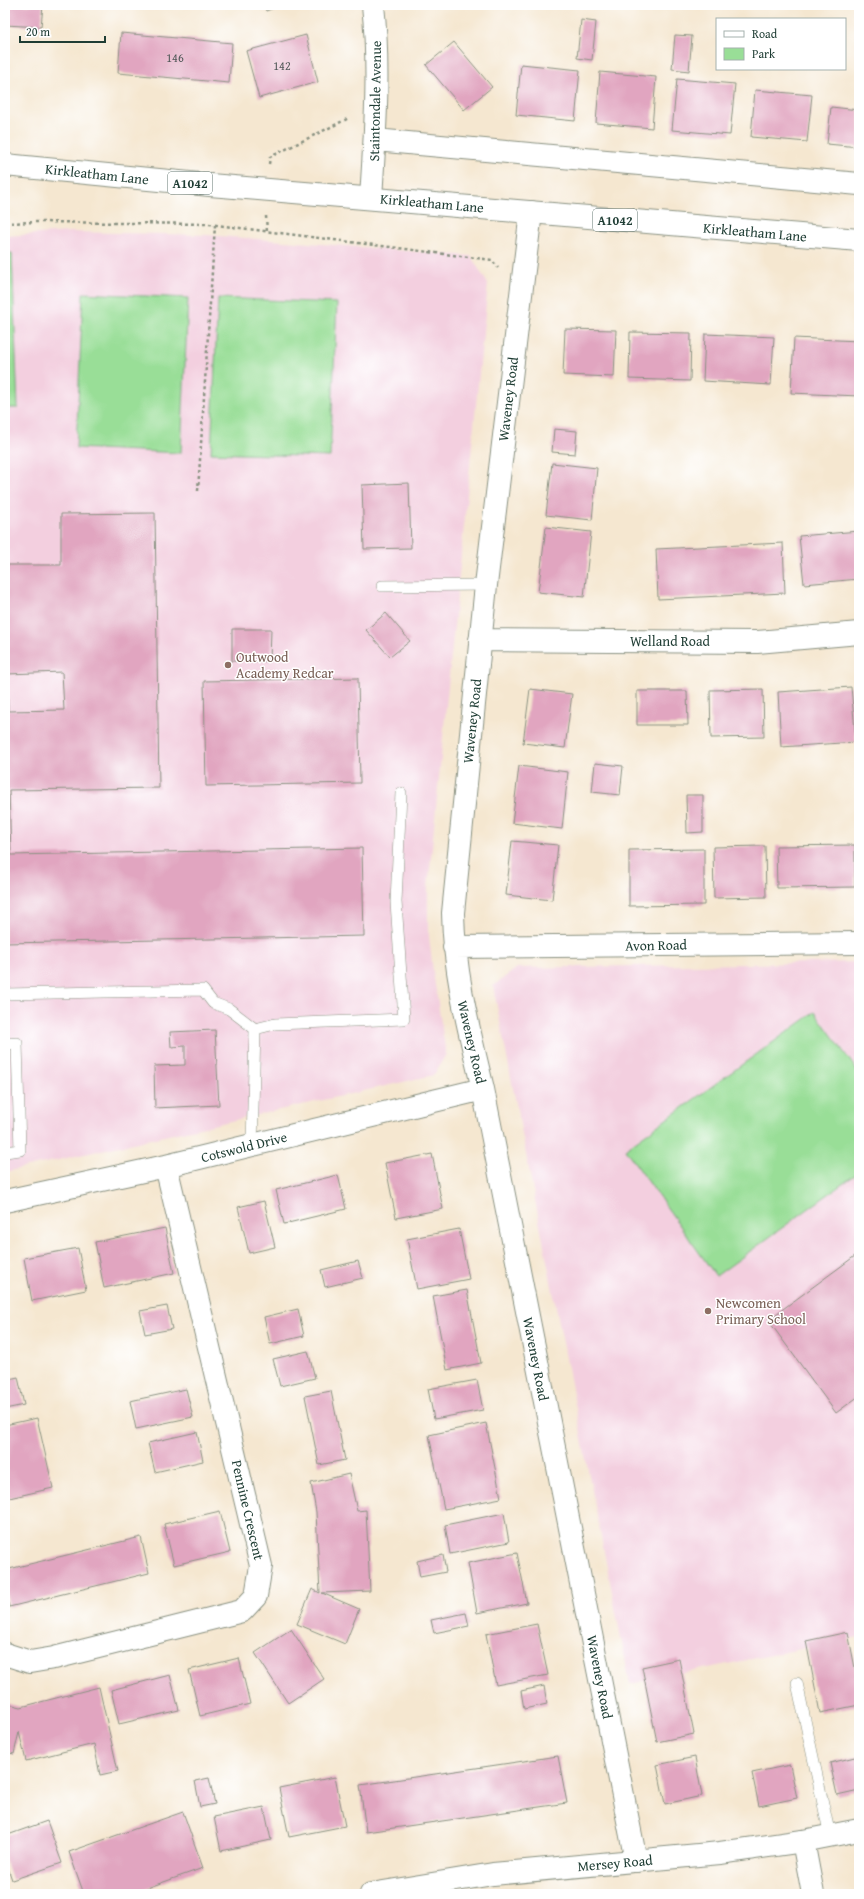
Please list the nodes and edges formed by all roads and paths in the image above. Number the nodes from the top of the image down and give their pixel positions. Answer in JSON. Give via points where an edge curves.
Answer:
{"nodes":[{"id":1,"x":374,"y":5,"type":"edge"},
{"id":2,"x":376,"y":106,"type":"junction"},
{"id":3,"x":375,"y":140,"type":"junction"},
{"id":4,"x":5,"y":165,"type":"edge"},
{"id":5,"x":859,"y":184,"type":"edge"},
{"id":6,"x":264,"y":189,"type":"junction"},
{"id":7,"x":371,"y":198,"type":"junction"},
{"id":8,"x":531,"y":212,"type":"junction"},
{"id":9,"x":5,"y":223,"type":"edge"},
{"id":10,"x":215,"y":225,"type":"junction"},
{"id":11,"x":267,"y":232,"type":"junction"},
{"id":12,"x":859,"y":240,"type":"edge"},
{"id":13,"x":520,"y":301,"type":"junction"},
{"id":14,"x":198,"y":491,"type":"dead end"},
{"id":15,"x":486,"y":585,"type":"junction"},
{"id":16,"x":382,"y":586,"type":"dead end"},
{"id":17,"x":859,"y":634,"type":"edge"},
{"id":18,"x":480,"y":640,"type":"junction"},
{"id":19,"x":401,"y":793,"type":"dead end"},
{"id":20,"x":859,"y":943,"type":"edge"},
{"id":21,"x":454,"y":948,"type":"junction"},
{"id":22,"x":5,"y":994,"type":"edge"},
{"id":23,"x":255,"y":1028,"type":"junction"},
{"id":24,"x":5,"y":1044,"type":"edge"},
{"id":25,"x":482,"y":1089,"type":"junction"},
{"id":26,"x":252,"y":1146,"type":"junction"},
{"id":27,"x":5,"y":1152,"type":"edge"},
{"id":28,"x":166,"y":1166,"type":"junction"},
{"id":29,"x":5,"y":1201,"type":"edge"},
{"id":30,"x":5,"y":1654,"type":"edge"},
{"id":31,"x":797,"y":1683,"type":"dead end"},
{"id":32,"x":859,"y":1830,"type":"edge"},
{"id":33,"x":830,"y":1836,"type":"junction"},
{"id":34,"x":803,"y":1841,"type":"junction"},
{"id":35,"x":636,"y":1862,"type":"junction"},
{"id":36,"x":371,"y":1894,"type":"edge"},
{"id":37,"x":813,"y":1894,"type":"edge"}],
"edges":[{"from":1,"to":2,"type":"street","name":"Staintondale Avenue"},
{"from":2,"to":3,"type":"street","name":"Staintondale Avenue"},
{"from":2,"to":6,"type":"path","via":[[270,157]]},
{"from":3,"to":5,"type":"street"},
{"from":3,"to":7,"type":"street","name":"Staintondale Avenue"},
{"from":4,"to":6,"type":"street","name":"Kirkleatham Lane","number":"A1042"},
{"from":6,"to":7,"type":"street","name":"Kirkleatham Lane","number":"A1042"},
{"from":6,"to":11,"type":"path"},
{"from":7,"to":8,"type":"street","name":"Kirkleatham Lane","number":"A1042"},
{"from":8,"to":12,"type":"street","name":"Kirkleatham Lane","number":"A1042"},
{"from":8,"to":13,"type":"street","name":"Waveney Road"},
{"from":9,"to":10,"type":"path"},
{"from":10,"to":11,"type":"path"},
{"from":10,"to":14,"type":"path"},
{"from":11,"to":13,"type":"path","via":[[492,260],[500,272],[505,288]]},
{"from":13,"to":15,"type":"street","name":"Waveney Road"},
{"from":15,"to":16,"type":"lane"},
{"from":15,"to":18,"type":"street","name":"Waveney Road"},
{"from":17,"to":18,"type":"street","name":"Welland Road","via":[[757,642]]},
{"from":18,"to":21,"type":"street","name":"Waveney Road","via":[[453,912]]},
{"from":19,"to":23,"type":"lane","via":[[396,902],[404,1019],[275,1024]]},
{"from":20,"to":21,"type":"street","name":"Avon Road"},
{"from":21,"to":25,"type":"street","name":"Waveney Road","via":[[462,1004]]},
{"from":22,"to":23,"type":"lane","via":[[203,990],[213,1003],[229,1009]]},
{"from":23,"to":26,"type":"lane"},
{"from":24,"to":27,"type":"lane","via":[[17,1043],[20,1150]]},
{"from":25,"to":26,"type":"street","name":"Cotswold Drive"},
{"from":25,"to":35,"type":"street","name":"Waveney Road"},
{"from":26,"to":28,"type":"street","name":"Cotswold Drive"},
{"from":28,"to":29,"type":"street","name":"Cotswold Drive"},
{"from":28,"to":30,"type":"street","name":"Pennine Crescent","via":[[261,1566],[256,1596],[242,1611],[54,1658],[30,1662]]},
{"from":31,"to":33,"type":"lane"},
{"from":32,"to":33,"type":"street","name":"Mersey Road"},
{"from":33,"to":34,"type":"street","name":"Mersey Road"},
{"from":34,"to":35,"type":"street","name":"Mersey Road"},
{"from":34,"to":37,"type":"street"},
{"from":35,"to":36,"type":"street","name":"Mersey Road","via":[[493,1874]]}]}
